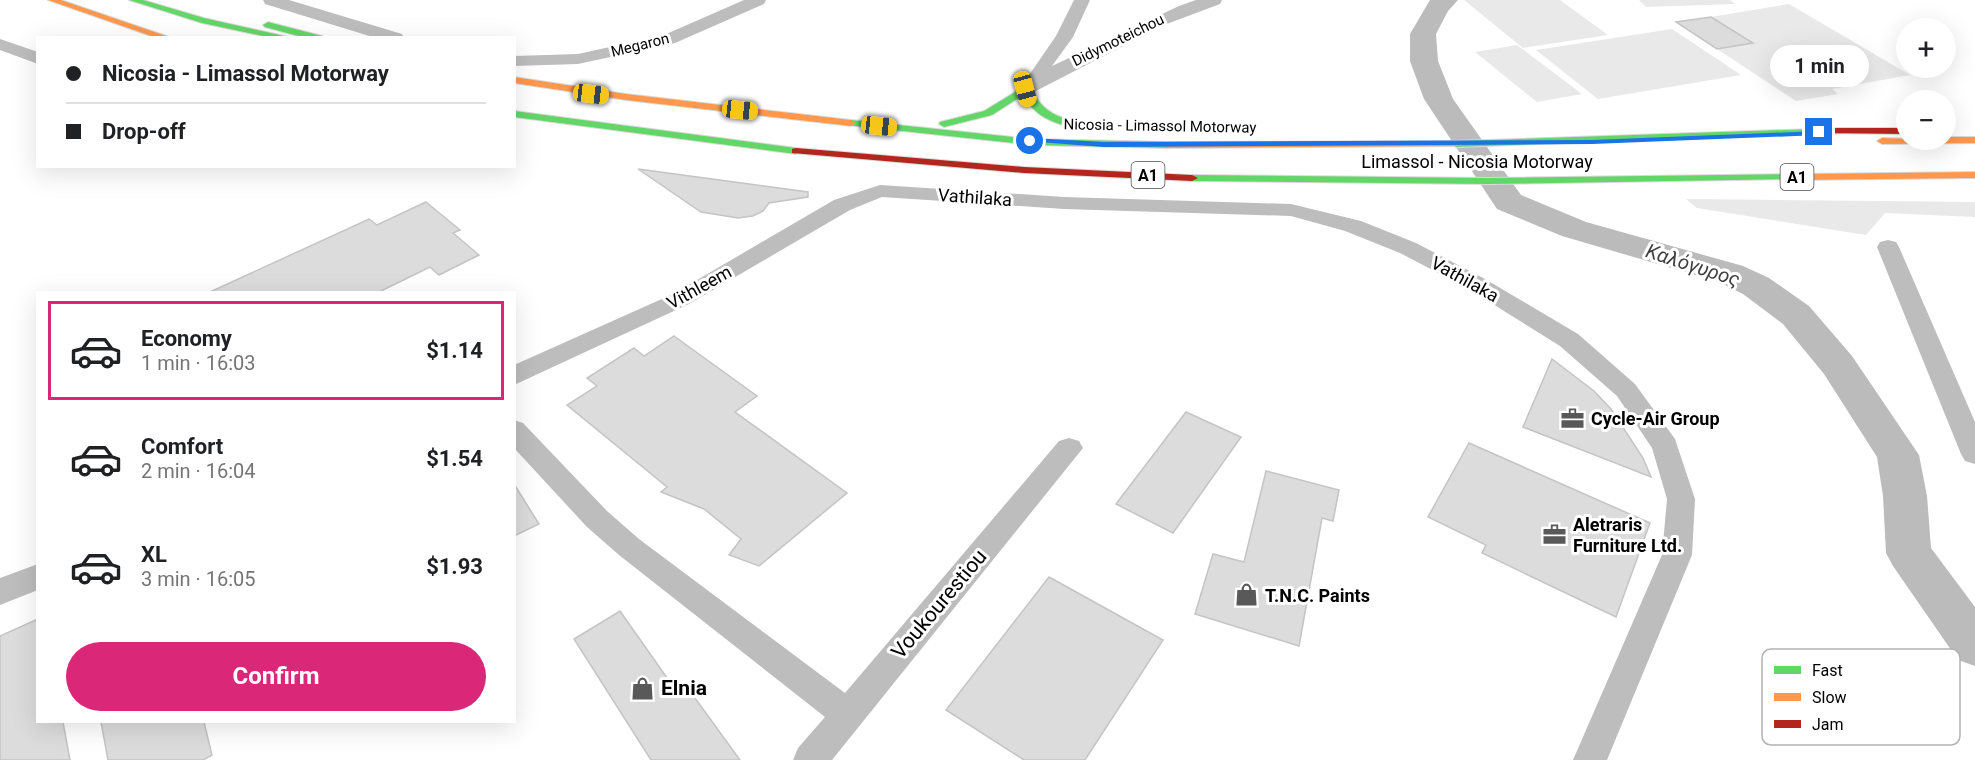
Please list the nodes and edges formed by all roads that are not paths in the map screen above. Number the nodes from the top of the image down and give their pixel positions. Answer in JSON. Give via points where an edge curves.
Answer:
{"nodes":[{"id":1,"x":52,"y":0,"type":"edge"},
{"id":2,"x":133,"y":0,"type":"edge"},
{"id":3,"x":176,"y":0,"type":"edge"},
{"id":4,"x":271,"y":0,"type":"edge"},
{"id":5,"x":758,"y":0,"type":"edge"},
{"id":6,"x":1082,"y":0,"type":"edge"},
{"id":7,"x":1214,"y":0,"type":"edge"},
{"id":8,"x":162,"y":36,"type":"edge"},
{"id":9,"x":279,"y":36,"type":"edge"},
{"id":10,"x":311,"y":36,"type":"edge"},
{"id":11,"x":389,"y":36,"type":"edge"},
{"id":12,"x":0,"y":44,"type":"edge"},
{"id":13,"x":36,"y":58,"type":"edge"},
{"id":14,"x":516,"y":61,"type":"edge"},
{"id":15,"x":516,"y":80,"type":"edge"},
{"id":16,"x":1025,"y":89,"type":"junction"},
{"id":17,"x":516,"y":114,"type":"edge"},
{"id":18,"x":879,"y":126,"type":"junction"},
{"id":19,"x":1102,"y":128,"type":"dead end"},
{"id":20,"x":1516,"y":128,"type":"dead end"},
{"id":21,"x":1975,"y":130,"type":"edge"},
{"id":22,"x":1841,"y":131,"type":"junction"},
{"id":23,"x":1896,"y":131,"type":"edge"},
{"id":24,"x":1956,"y":131,"type":"edge"},
{"id":25,"x":1975,"y":140,"type":"edge"},
{"id":26,"x":1595,"y":142,"type":"junction"},
{"id":27,"x":1975,"y":175,"type":"edge"},
{"id":28,"x":1623,"y":184,"type":"junction"},
{"id":29,"x":880,"y":191,"type":"joint"},
{"id":30,"x":1816,"y":191,"type":"dead end"},
{"id":31,"x":1888,"y":247,"type":"dead end"},
{"id":32,"x":516,"y":375,"type":"edge"},
{"id":33,"x":516,"y":432,"type":"edge"},
{"id":34,"x":1069,"y":448,"type":"dead end"},
{"id":35,"x":1975,"y":454,"type":"edge"},
{"id":36,"x":36,"y":577,"type":"edge"},
{"id":37,"x":0,"y":592,"type":"edge"},
{"id":38,"x":847,"y":714,"type":"junction"},
{"id":39,"x":810,"y":760,"type":"edge"},
{"id":40,"x":1590,"y":760,"type":"edge"}],
"edges":[{"from":1,"to":8,"type":"highway"},
{"from":2,"to":9,"type":"highway"},
{"from":3,"to":10,"type":"highway"},
{"from":4,"to":11,"type":"street"},
{"from":5,"to":14,"type":"street","name":"Megaron","via":[[669,39],[578,59]]},
{"from":6,"to":16,"type":"street","via":[[1064,37]]},
{"from":7,"to":16,"type":"street","name":"Didymoteichou","via":[[1140,29]]},
{"from":12,"to":13,"type":"street"},
{"from":15,"to":18,"type":"highway","name":"Nicosia - Limassol Motorway","number":"A1","via":[[591,94]]},
{"from":16,"to":18,"type":"highway","via":[[980,118],[937,125]]},
{"from":16,"to":19,"type":"highway","via":[[1029,101],[1042,115],[1062,124]]},
{"from":17,"to":28,"type":"highway","name":"Limassol - Nicosia Motorway","number":"A1","via":[[815,153],[968,166],[1196,178],[1484,186]]},
{"from":18,"to":26,"type":"highway","name":"Nicosia - Limassol Motorway","number":"A1","via":[[1104,145]]},
{"from":20,"to":22,"type":"highway"},
{"from":21,"to":24,"type":"highway"},
{"from":22,"to":23,"type":"highway"},
{"from":22,"to":26,"type":"highway"},
{"from":25,"to":26,"type":"highway","name":"Nicosia - Limassol Motorway","number":"A1"},
{"from":27,"to":28,"type":"highway","name":"Limassol - Nicosia Motorway","number":"A1"},
{"from":28,"to":30,"type":"highway"},
{"from":29,"to":32,"type":"street","name":"Vithleem","via":[[842,205],[681,299]]},
{"from":29,"to":40,"type":"street","name":"Vathilaka","via":[[1064,203],[1292,210],[1353,226],[1408,248],[1569,340],[1626,390],[1665,446],[1681,499],[1677,555]]},
{"from":31,"to":35,"type":"street"},
{"from":33,"to":38,"type":"street","via":[[597,519],[629,547]]},
{"from":34,"to":38,"type":"street","name":"Voukourestiou"},
{"from":36,"to":37,"type":"street"},
{"from":38,"to":39,"type":"street","name":"Voukourestiou"}]}
